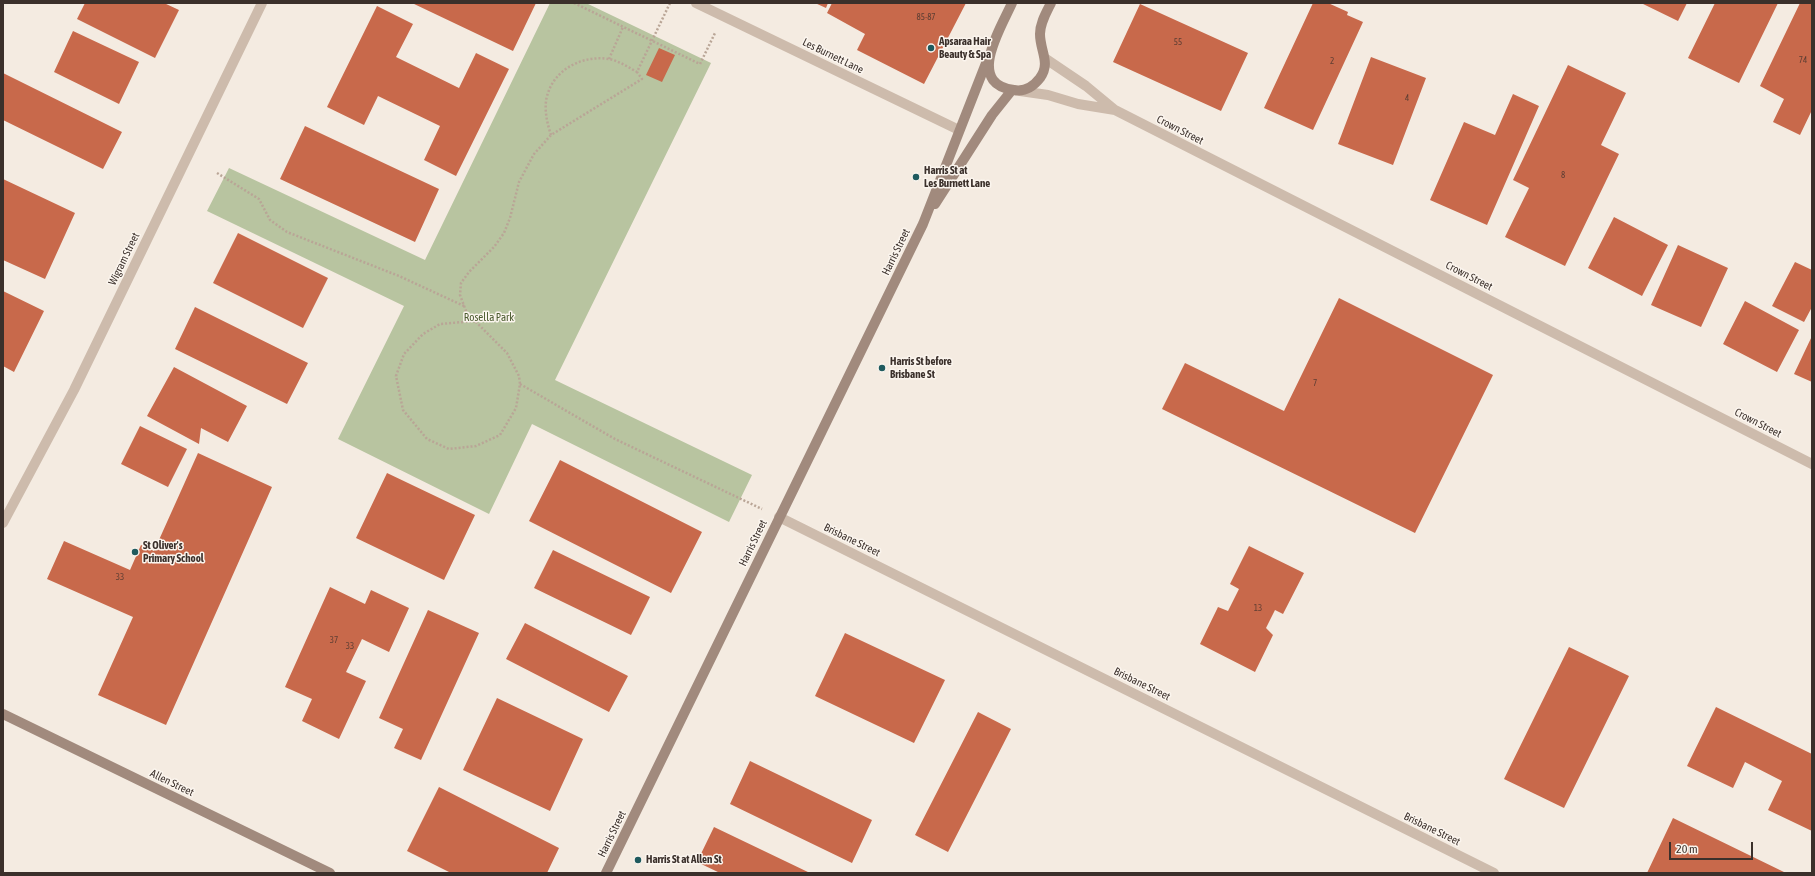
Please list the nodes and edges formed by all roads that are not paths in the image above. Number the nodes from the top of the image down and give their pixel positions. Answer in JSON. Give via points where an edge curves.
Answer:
{"nodes":[{"id":1,"x":262,"y":3,"type":"edge"},
{"id":2,"x":696,"y":3,"type":"edge"},
{"id":3,"x":1012,"y":3,"type":"edge"},
{"id":4,"x":1051,"y":3,"type":"edge"},
{"id":5,"x":988,"y":58,"type":"junction"},
{"id":6,"x":1046,"y":59,"type":"junction"},
{"id":7,"x":1016,"y":90,"type":"junction"},
{"id":8,"x":1115,"y":110,"type":"junction"},
{"id":9,"x":959,"y":130,"type":"junction"},
{"id":10,"x":923,"y":224,"type":"junction"},
{"id":11,"x":1812,"y":464,"type":"edge"},
{"id":12,"x":779,"y":517,"type":"junction"},
{"id":13,"x":3,"y":523,"type":"edge"},
{"id":14,"x":3,"y":714,"type":"edge"},
{"id":15,"x":330,"y":873,"type":"edge"},
{"id":16,"x":606,"y":873,"type":"edge"},
{"id":17,"x":1494,"y":873,"type":"edge"}],
"edges":[{"from":1,"to":13,"type":"street","name":"Wigram Street","via":[[74,390]]},
{"from":2,"to":9,"type":"street","name":"Les Burnett Lane"},
{"from":3,"to":5,"type":"main road","name":"Harris Street"},
{"from":4,"to":6,"type":"main road","via":[[1041,24],[1040,33],[1040,44]]},
{"from":5,"to":7,"type":"main road","via":[[990,76],[996,82]]},
{"from":5,"to":9,"type":"main road","name":"Harris Street"},
{"from":6,"to":7,"type":"main road","via":[[1041,76],[1035,84],[1029,89]]},
{"from":6,"to":8,"type":"street","name":"Crown Street","via":[[1086,86]]},
{"from":7,"to":8,"type":"street","name":"Crown Street"},
{"from":7,"to":10,"type":"main road","name":"Harris Street","via":[[992,115]]},
{"from":8,"to":11,"type":"street","name":"Crown Street"},
{"from":9,"to":10,"type":"main road","name":"Harris Street"},
{"from":10,"to":12,"type":"main road","name":"Harris Street"},
{"from":12,"to":16,"type":"main road","name":"Harris Street"},
{"from":12,"to":17,"type":"street","name":"Brisbane Street"},
{"from":14,"to":15,"type":"main road","name":"Allen Street"}]}
